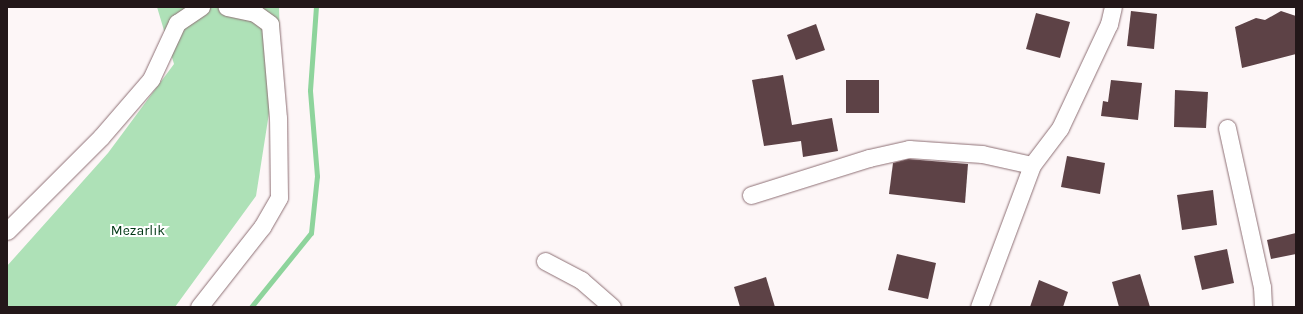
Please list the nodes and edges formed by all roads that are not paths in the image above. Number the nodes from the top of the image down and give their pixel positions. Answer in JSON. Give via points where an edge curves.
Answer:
{"nodes":[{"id":1,"x":201,"y":7,"type":"edge"},
{"id":2,"x":227,"y":7,"type":"edge"},
{"id":3,"x":1113,"y":7,"type":"edge"},
{"id":4,"x":1227,"y":128,"type":"dead end"},
{"id":5,"x":1032,"y":165,"type":"junction"},
{"id":6,"x":751,"y":195,"type":"dead end"},
{"id":7,"x":7,"y":231,"type":"edge"},
{"id":8,"x":545,"y":261,"type":"dead end"},
{"id":9,"x":199,"y":307,"type":"edge"},
{"id":10,"x":612,"y":307,"type":"edge"},
{"id":11,"x":979,"y":307,"type":"edge"},
{"id":12,"x":1263,"y":307,"type":"edge"}],
"edges":[{"from":1,"to":7,"type":"street","via":[[177,23],[151,79],[101,137]]},
{"from":2,"to":9,"type":"street","via":[[255,13],[270,24],[278,118],[279,197],[262,227]]},
{"from":3,"to":5,"type":"street","via":[[1109,24],[1060,128]]},
{"from":4,"to":12,"type":"street","via":[[1262,287]]},
{"from":5,"to":6,"type":"street","via":[[982,154],[909,149],[869,158]]},
{"from":5,"to":11,"type":"street"},
{"from":8,"to":10,"type":"street","via":[[581,280]]}]}
